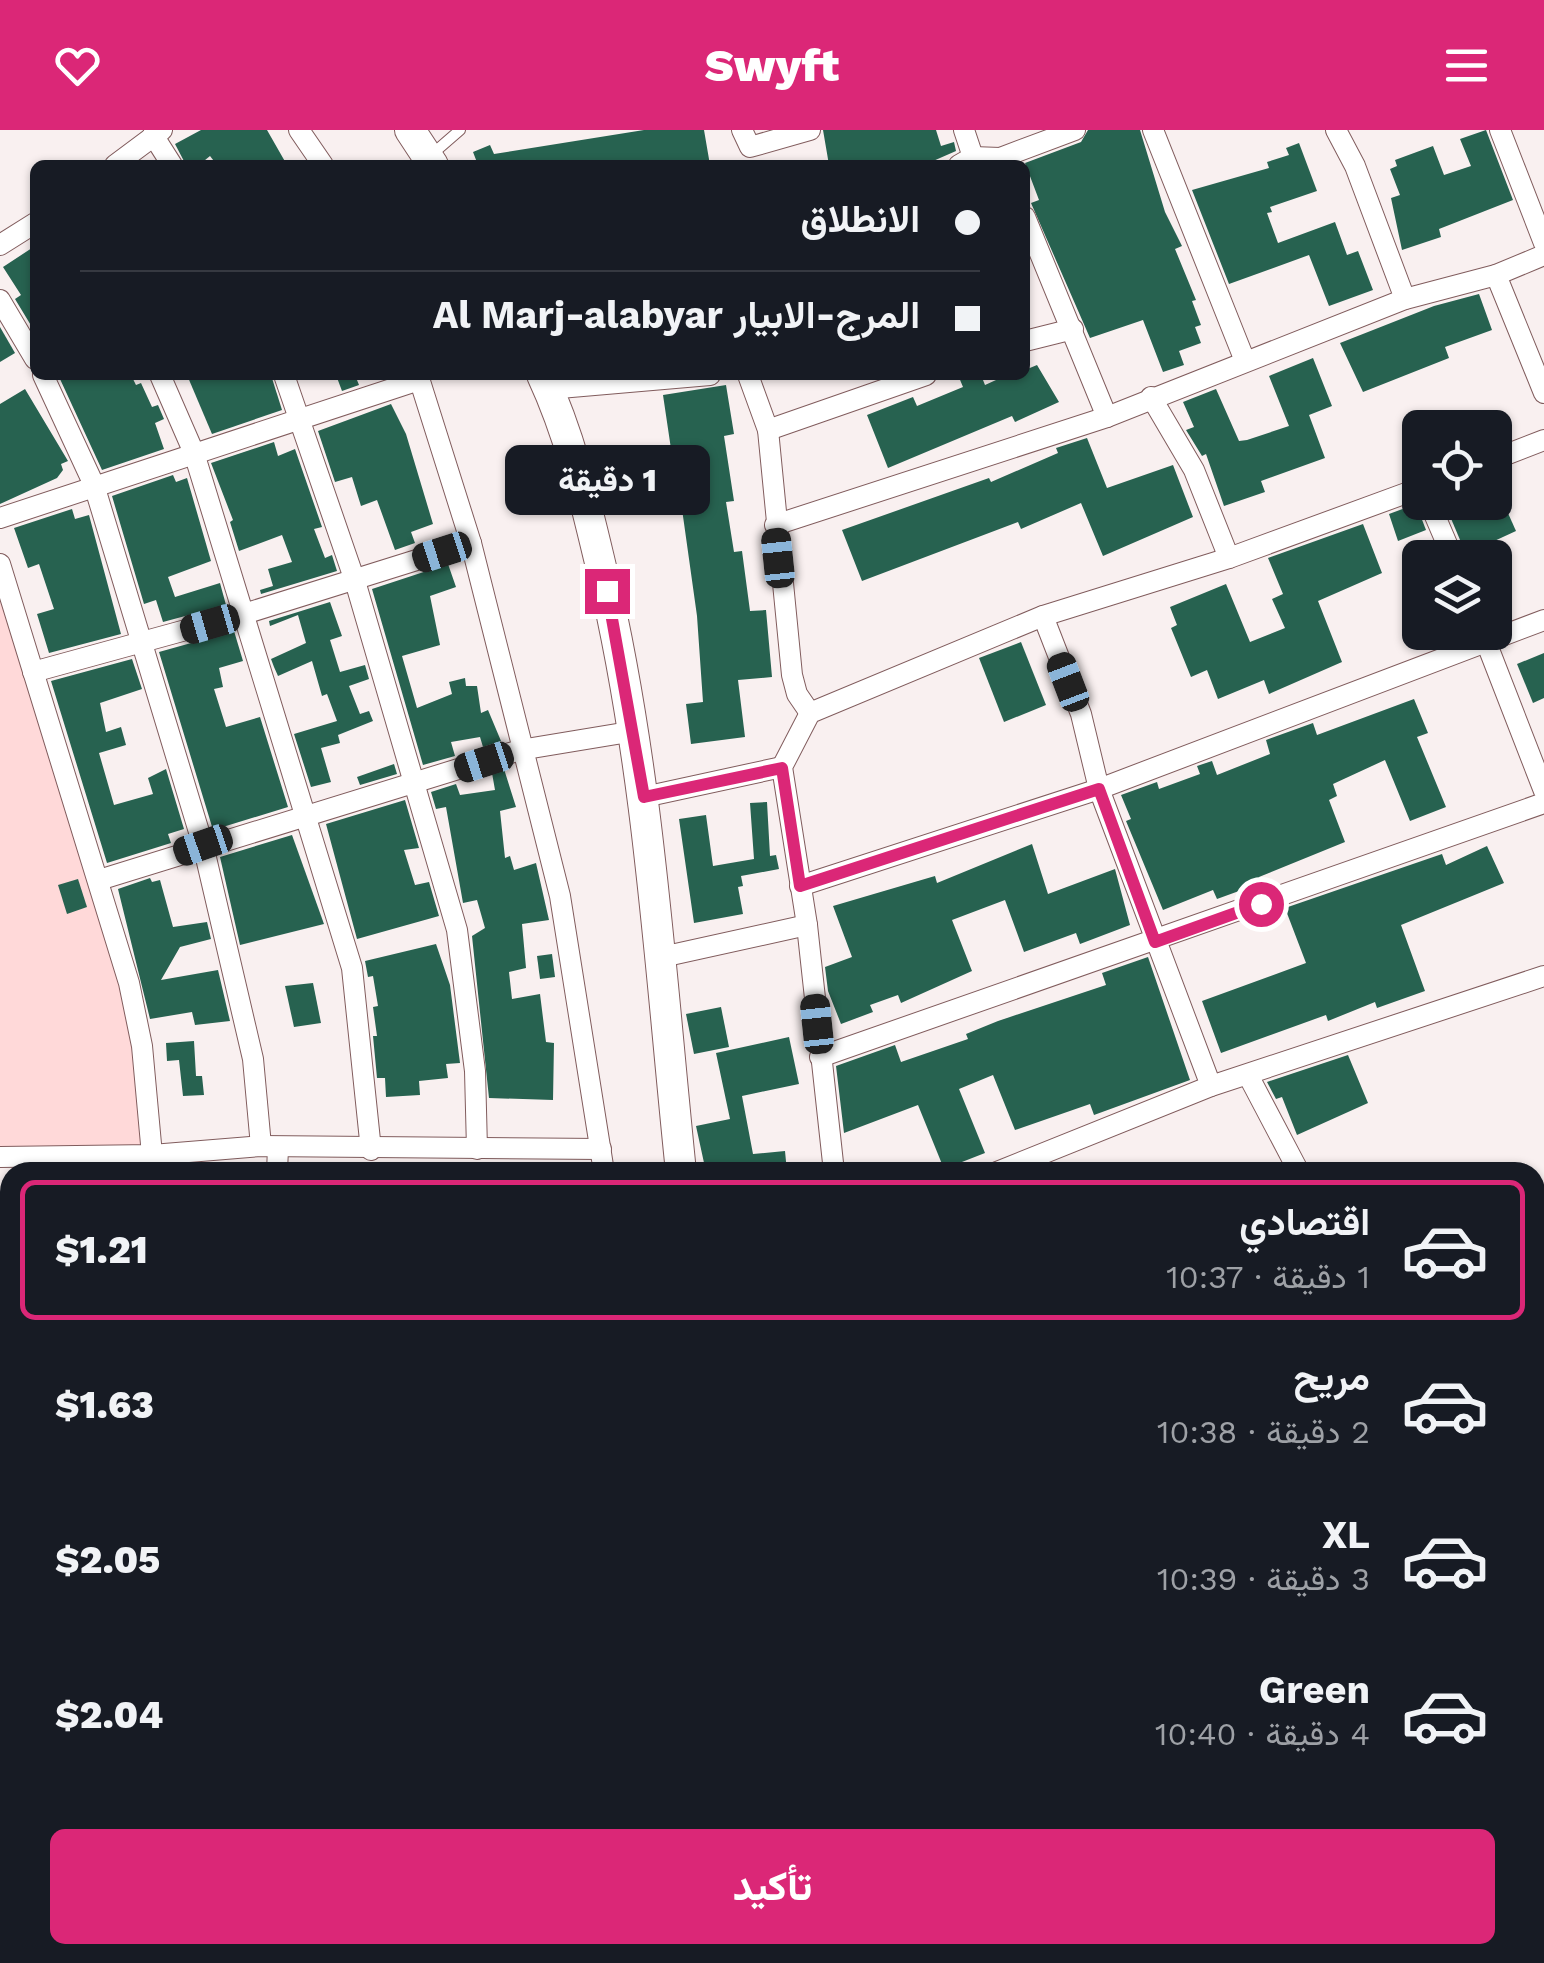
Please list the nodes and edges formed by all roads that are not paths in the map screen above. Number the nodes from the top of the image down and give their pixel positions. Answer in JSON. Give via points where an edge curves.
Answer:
{"nodes":[{"id":1,"x":299,"y":130,"type":"edge"},
{"id":2,"x":410,"y":130,"type":"edge"},
{"id":3,"x":460,"y":130,"type":"edge"},
{"id":4,"x":810,"y":130,"type":"edge"},
{"id":5,"x":964,"y":130,"type":"edge"},
{"id":6,"x":1075,"y":130,"type":"edge"},
{"id":7,"x":1153,"y":130,"type":"edge"},
{"id":8,"x":1336,"y":130,"type":"edge"},
{"id":9,"x":1500,"y":130,"type":"edge"},
{"id":10,"x":157,"y":133,"type":"edge"},
{"id":11,"x":744,"y":146,"type":"edge"},
{"id":12,"x":122,"y":160,"type":"edge"},
{"id":13,"x":170,"y":160,"type":"edge"},
{"id":14,"x":320,"y":160,"type":"edge"},
{"id":15,"x":430,"y":160,"type":"edge"},
{"id":16,"x":432,"y":160,"type":"edge"},
{"id":17,"x":966,"y":160,"type":"edge"},
{"id":18,"x":1006,"y":160,"type":"edge"},
{"id":19,"x":30,"y":226,"type":"edge"},
{"id":20,"x":1030,"y":229,"type":"edge"},
{"id":21,"x":1544,"y":244,"type":"edge"},
{"id":22,"x":0,"y":245,"type":"edge"},
{"id":23,"x":1544,"y":255,"type":"edge"},
{"id":24,"x":1496,"y":275,"type":"junction"},
{"id":25,"x":0,"y":300,"type":"edge"},
{"id":26,"x":1405,"y":300,"type":"junction"},
{"id":27,"x":1073,"y":329,"type":"junction"},
{"id":28,"x":1030,"y":340,"type":"edge"},
{"id":29,"x":30,"y":351,"type":"edge"},
{"id":30,"x":1245,"y":361,"type":"junction"},
{"id":31,"x":46,"y":380,"type":"edge"},
{"id":32,"x":162,"y":380,"type":"edge"},
{"id":33,"x":286,"y":380,"type":"edge"},
{"id":34,"x":409,"y":380,"type":"edge"},
{"id":35,"x":419,"y":380,"type":"edge"},
{"id":36,"x":592,"y":380,"type":"edge"},
{"id":37,"x":750,"y":380,"type":"edge"},
{"id":38,"x":912,"y":380,"type":"edge"},
{"id":39,"x":545,"y":382,"type":"edge"},
{"id":40,"x":1544,"y":393,"type":"edge"},
{"id":41,"x":1151,"y":397,"type":"junction"},
{"id":42,"x":1107,"y":417,"type":"junction"},
{"id":43,"x":299,"y":418,"type":"junction"},
{"id":44,"x":768,"y":430,"type":"junction"},
{"id":45,"x":1544,"y":440,"type":"edge"},
{"id":46,"x":194,"y":452,"type":"junction"},
{"id":47,"x":1512,"y":453,"type":"edge"},
{"id":48,"x":94,"y":485,"type":"junction"},
{"id":49,"x":1402,"y":495,"type":"edge"},
{"id":50,"x":0,"y":518,"type":"edge"},
{"id":51,"x":775,"y":525,"type":"junction"},
{"id":52,"x":471,"y":543,"type":"junction"},
{"id":53,"x":1230,"y":558,"type":"junction"},
{"id":54,"x":0,"y":564,"type":"edge"},
{"id":55,"x":355,"y":580,"type":"junction"},
{"id":56,"x":244,"y":614,"type":"junction"},
{"id":57,"x":1043,"y":616,"type":"junction"},
{"id":58,"x":1544,"y":620,"type":"edge"},
{"id":59,"x":1512,"y":630,"type":"edge"},
{"id":60,"x":143,"y":643,"type":"junction"},
{"id":61,"x":1454,"y":650,"type":"edge"},
{"id":62,"x":1490,"y":650,"type":"edge"},
{"id":63,"x":34,"y":672,"type":"junction"},
{"id":64,"x":810,"y":713,"type":"junction"},
{"id":65,"x":635,"y":730,"type":"junction"},
{"id":66,"x":520,"y":750,"type":"junction"},
{"id":67,"x":782,"y":768,"type":"junction"},
{"id":68,"x":413,"y":784,"type":"junction"},
{"id":69,"x":1099,"y":789,"type":"junction"},
{"id":70,"x":1544,"y":791,"type":"edge"},
{"id":71,"x":644,"y":797,"type":"junction"},
{"id":72,"x":1544,"y":803,"type":"edge"},
{"id":73,"x":308,"y":816,"type":"junction"},
{"id":74,"x":203,"y":845,"type":"junction"},
{"id":75,"x":100,"y":880,"type":"junction"},
{"id":76,"x":800,"y":886,"type":"junction"},
{"id":77,"x":806,"y":924,"type":"junction"},
{"id":78,"x":1155,"y":942,"type":"junction"},
{"id":79,"x":662,"y":958,"type":"junction"},
{"id":80,"x":1544,"y":976,"type":"edge"},
{"id":81,"x":820,"y":1057,"type":"junction"},
{"id":82,"x":1249,"y":1077,"type":"junction"},
{"id":83,"x":1211,"y":1086,"type":"junction"},
{"id":84,"x":270,"y":1147,"type":"junction"},
{"id":85,"x":601,"y":1148,"type":"junction"},
{"id":86,"x":477,"y":1149,"type":"junction"},
{"id":87,"x":371,"y":1150,"type":"junction"},
{"id":88,"x":152,"y":1156,"type":"junction"},
{"id":89,"x":67,"y":1162,"type":"edge"},
{"id":90,"x":274,"y":1162,"type":"edge"},
{"id":91,"x":603,"y":1162,"type":"edge"},
{"id":92,"x":680,"y":1162,"type":"edge"},
{"id":93,"x":833,"y":1162,"type":"edge"},
{"id":94,"x":1022,"y":1162,"type":"edge"},
{"id":95,"x":1294,"y":1162,"type":"edge"}],
"edges":[{"from":1,"to":14,"type":"street"},
{"from":2,"to":15,"type":"main road"},
{"from":3,"to":16,"type":"lane"},
{"from":4,"to":11,"type":"street"},
{"from":5,"to":17,"type":"street"},
{"from":6,"to":18,"type":"street"},
{"from":7,"to":30,"type":"street"},
{"from":8,"to":26,"type":"street"},
{"from":9,"to":21,"type":"street"},
{"from":10,"to":12,"type":"street"},
{"from":10,"to":13,"type":"street"},
{"from":19,"to":22,"type":"street"},
{"from":20,"to":27,"type":"street"},
{"from":23,"to":24,"type":"street"},
{"from":24,"to":26,"type":"street"},
{"from":24,"to":40,"type":"street"},
{"from":25,"to":29,"type":"street"},
{"from":26,"to":30,"type":"street"},
{"from":27,"to":28,"type":"street"},
{"from":27,"to":42,"type":"street"},
{"from":30,"to":41,"type":"street"},
{"from":31,"to":48,"type":"street"},
{"from":32,"to":46,"type":"street"},
{"from":33,"to":43,"type":"street"},
{"from":34,"to":43,"type":"street"},
{"from":35,"to":52,"type":"street"},
{"from":36,"to":39,"type":"street"},
{"from":37,"to":44,"type":"street"},
{"from":38,"to":44,"type":"street"},
{"from":39,"to":65,"type":"main road","via":[[582,487]]},
{"from":41,"to":42,"type":"street"},
{"from":41,"to":53,"type":"street","via":[[1194,470]]},
{"from":42,"to":51,"type":"street"},
{"from":43,"to":46,"type":"street"},
{"from":43,"to":55,"type":"street"},
{"from":44,"to":51,"type":"street"},
{"from":45,"to":47,"type":"street"},
{"from":46,"to":48,"type":"street"},
{"from":46,"to":56,"type":"street"},
{"from":48,"to":50,"type":"street"},
{"from":48,"to":60,"type":"street"},
{"from":49,"to":53,"type":"street"},
{"from":51,"to":64,"type":"street","via":[[792,675]]},
{"from":52,"to":55,"type":"street"},
{"from":52,"to":66,"type":"street"},
{"from":53,"to":57,"type":"street"},
{"from":54,"to":63,"type":"street"},
{"from":55,"to":56,"type":"street"},
{"from":55,"to":68,"type":"street"},
{"from":56,"to":60,"type":"street"},
{"from":56,"to":73,"type":"street"},
{"from":57,"to":64,"type":"street"},
{"from":57,"to":69,"type":"street","via":[[1080,714]]},
{"from":58,"to":59,"type":"street"},
{"from":60,"to":63,"type":"street"},
{"from":60,"to":74,"type":"street"},
{"from":61,"to":69,"type":"street"},
{"from":62,"to":70,"type":"street"},
{"from":63,"to":75,"type":"street"},
{"from":64,"to":67,"type":"street"},
{"from":65,"to":66,"type":"street"},
{"from":65,"to":71,"type":"main road"},
{"from":66,"to":68,"type":"street"},
{"from":66,"to":85,"type":"street","via":[[560,896]]},
{"from":67,"to":71,"type":"street"},
{"from":67,"to":76,"type":"street"},
{"from":68,"to":73,"type":"street"},
{"from":68,"to":86,"type":"street","via":[[460,948]]},
{"from":69,"to":76,"type":"street"},
{"from":69,"to":78,"type":"street"},
{"from":71,"to":79,"type":"main road"},
{"from":72,"to":78,"type":"street"},
{"from":73,"to":74,"type":"street"},
{"from":73,"to":87,"type":"street","via":[[358,1001]]},
{"from":74,"to":75,"type":"street"},
{"from":74,"to":84,"type":"street"},
{"from":75,"to":88,"type":"street","via":[[142,1046]]},
{"from":76,"to":77,"type":"street"},
{"from":77,"to":79,"type":"street"},
{"from":77,"to":81,"type":"street"},
{"from":78,"to":81,"type":"street"},
{"from":78,"to":83,"type":"street"},
{"from":79,"to":92,"type":"main road"},
{"from":80,"to":82,"type":"street"},
{"from":81,"to":93,"type":"street"},
{"from":82,"to":83,"type":"street"},
{"from":82,"to":95,"type":"street"},
{"from":83,"to":94,"type":"street"},
{"from":84,"to":87,"type":"street"},
{"from":84,"to":88,"type":"street"},
{"from":84,"to":90,"type":"street"},
{"from":85,"to":86,"type":"street"},
{"from":85,"to":91,"type":"street"},
{"from":86,"to":87,"type":"street"},
{"from":88,"to":89,"type":"street"}]}
